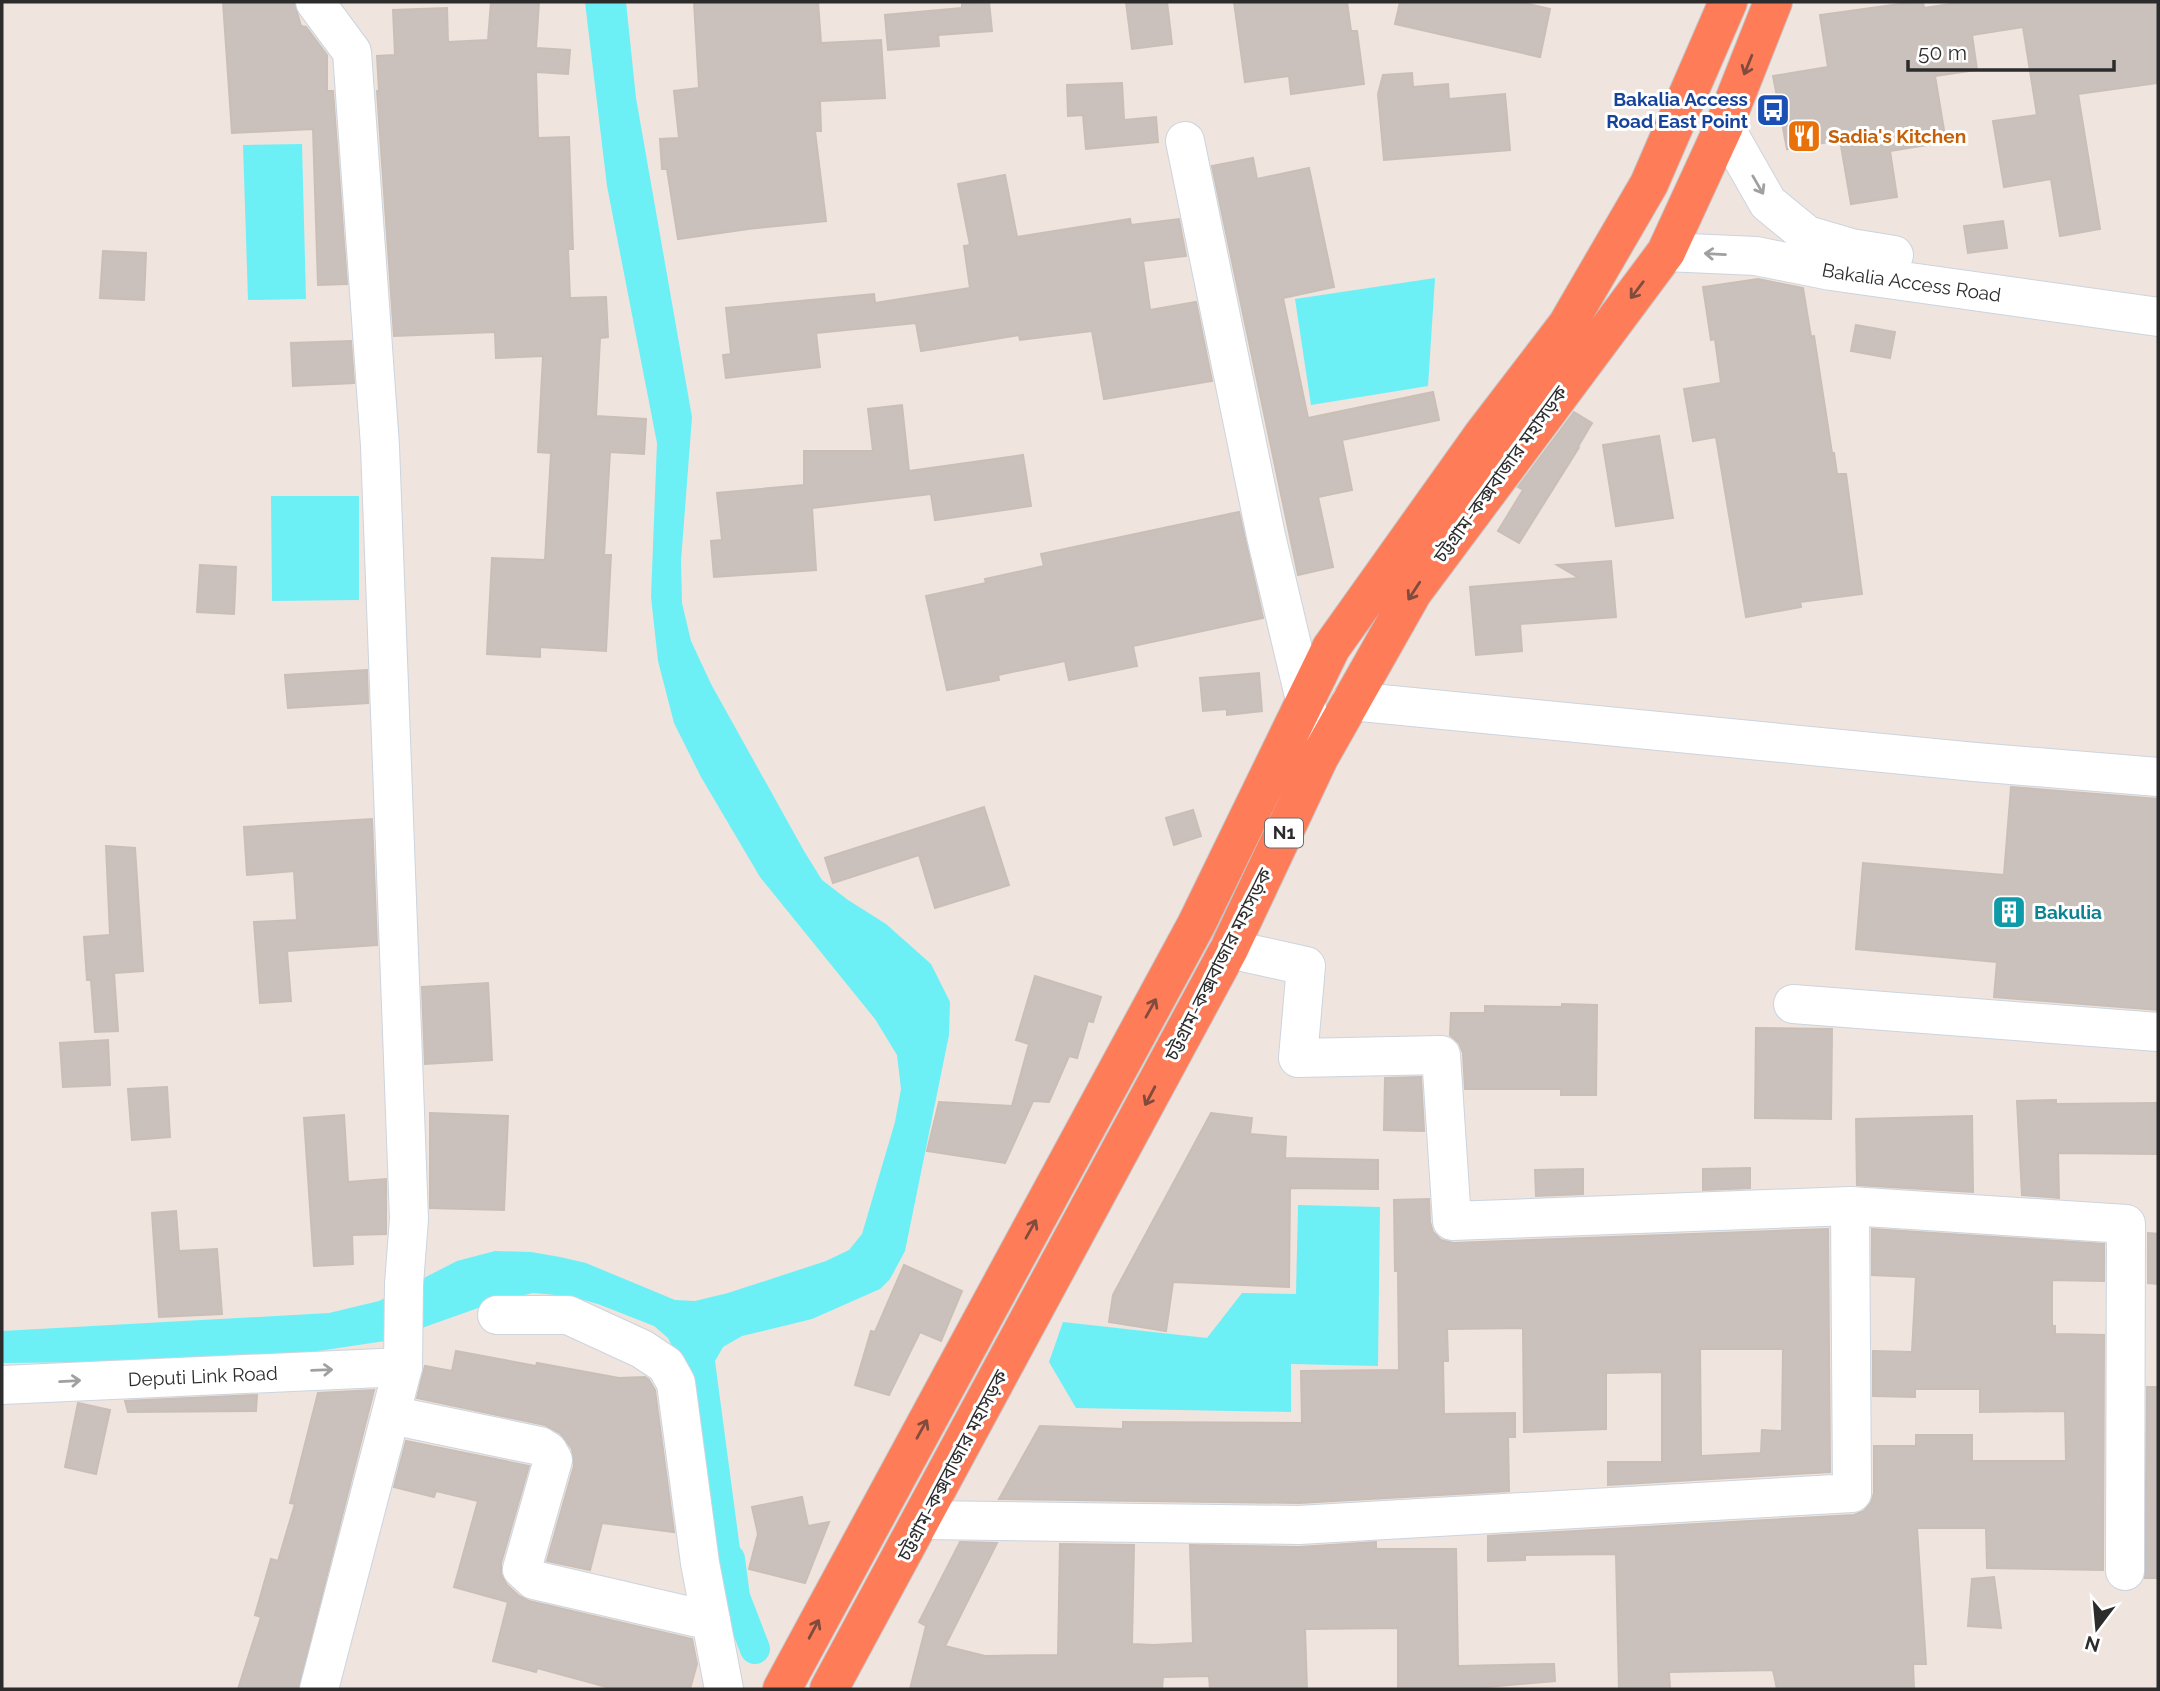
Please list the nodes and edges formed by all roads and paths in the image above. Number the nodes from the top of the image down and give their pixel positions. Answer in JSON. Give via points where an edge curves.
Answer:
{"nodes":[{"id":1,"x":316,"y":2,"type":"edge"},
{"id":2,"x":1728,"y":2,"type":"edge"},
{"id":3,"x":1773,"y":2,"type":"edge"},
{"id":4,"x":1724,"y":126,"type":"junction"},
{"id":5,"x":1185,"y":141,"type":"dead end"},
{"id":6,"x":1666,"y":252,"type":"junction"},
{"id":7,"x":1816,"y":253,"type":"junction"},
{"id":8,"x":2158,"y":297,"type":"edge"},
{"id":9,"x":2158,"y":317,"type":"edge"},
{"id":10,"x":1305,"y":699,"type":"junction"},
{"id":11,"x":1351,"y":701,"type":"junction"},
{"id":12,"x":1319,"y":758,"type":"junction"},
{"id":13,"x":2158,"y":777,"type":"edge"},
{"id":14,"x":1229,"y":949,"type":"junction"},
{"id":15,"x":1793,"y":1004,"type":"dead end"},
{"id":16,"x":2158,"y":1032,"type":"edge"},
{"id":17,"x":1850,"y":1206,"type":"junction"},
{"id":18,"x":497,"y":1315,"type":"dead end"},
{"id":19,"x":402,"y":1353,"type":"junction"},
{"id":20,"x":2,"y":1385,"type":"edge"},
{"id":21,"x":391,"y":1415,"type":"junction"},
{"id":22,"x":922,"y":1520,"type":"junction"},
{"id":23,"x":2125,"y":1571,"type":"dead end"},
{"id":24,"x":711,"y":1621,"type":"junction"},
{"id":25,"x":319,"y":1689,"type":"edge"},
{"id":26,"x":724,"y":1689,"type":"edge"},
{"id":27,"x":782,"y":1689,"type":"edge"},
{"id":28,"x":829,"y":1689,"type":"edge"}],
"edges":[{"from":1,"to":19,"type":"street","via":[[352,52],[376,391],[409,1219]]},
{"from":2,"to":10,"type":"highway","name":"চট্টগ্রাম-কক্সবাজার মহাসড়ক","number":"N1","via":[[1650,184],[1567,325],[1331,648]]},
{"from":3,"to":4,"type":"highway","name":"চট্টগ্রাম-কক্সবাজার মহাসড়ক","number":"N1","one_way":true},
{"from":4,"to":6,"type":"highway","name":"চট্টগ্রাম-কক্সবাজার মহাসড়ক","number":"N1"},
{"from":4,"to":7,"type":"street","name":"Bakalia Access Road","one_way":true,"via":[[1768,202],[1807,235]]},
{"from":5,"to":10,"type":"street","via":[[1266,536]]},
{"from":7,"to":6,"type":"street","name":"Bakalia Access Road","one_way":true},
{"from":6,"to":11,"type":"highway","name":"চট্টগ্রাম-কক্সবাজার মহাসড়ক","number":"N1","one_way":true,"via":[[1413,592]]},
{"from":7,"to":8,"type":"street","name":"Bakalia Access Road","via":[[1851,248]]},
{"from":7,"to":9,"type":"street","name":"Bakalia Access Road"},
{"from":10,"to":12,"type":"street"},
{"from":27,"to":10,"type":"highway","name":"চট্টগ্রাম-কক্সবাজার মহাসড়ক","number":"N1","one_way":true,"via":[[1196,925]]},
{"from":11,"to":12,"type":"highway","name":"চট্টগ্রাম-কক্সবাজার মহাসড়ক","number":"N1"},
{"from":11,"to":13,"type":"street"},
{"from":12,"to":14,"type":"highway","name":"চট্টগ্রাম-কক্সবাজার মহাসড়ক","number":"N1"},
{"from":14,"to":17,"type":"street","via":[[1306,966],[1298,1058],[1441,1055],[1452,1221]]},
{"from":14,"to":22,"type":"highway","name":"চট্টগ্রাম-কক্সবাজার মহাসড়ক","number":"N1","one_way":true},
{"from":15,"to":16,"type":"street"},
{"from":17,"to":22,"type":"street","via":[[1852,1493],[1299,1525]]},
{"from":17,"to":23,"type":"street","via":[[2126,1224]]},
{"from":18,"to":24,"type":"street","via":[[568,1315],[666,1365],[676,1383]]},
{"from":20,"to":19,"type":"street","name":"Deputi Link Road","one_way":true},
{"from":19,"to":21,"type":"street"},
{"from":21,"to":24,"type":"street","via":[[548,1451],[553,1460],[522,1569],[534,1580]]},
{"from":21,"to":25,"type":"street"},
{"from":22,"to":28,"type":"highway","name":"চট্টগ্রাম-কক্সবাজার মহাসড়ক","number":"N1"},
{"from":24,"to":26,"type":"street"}]}
